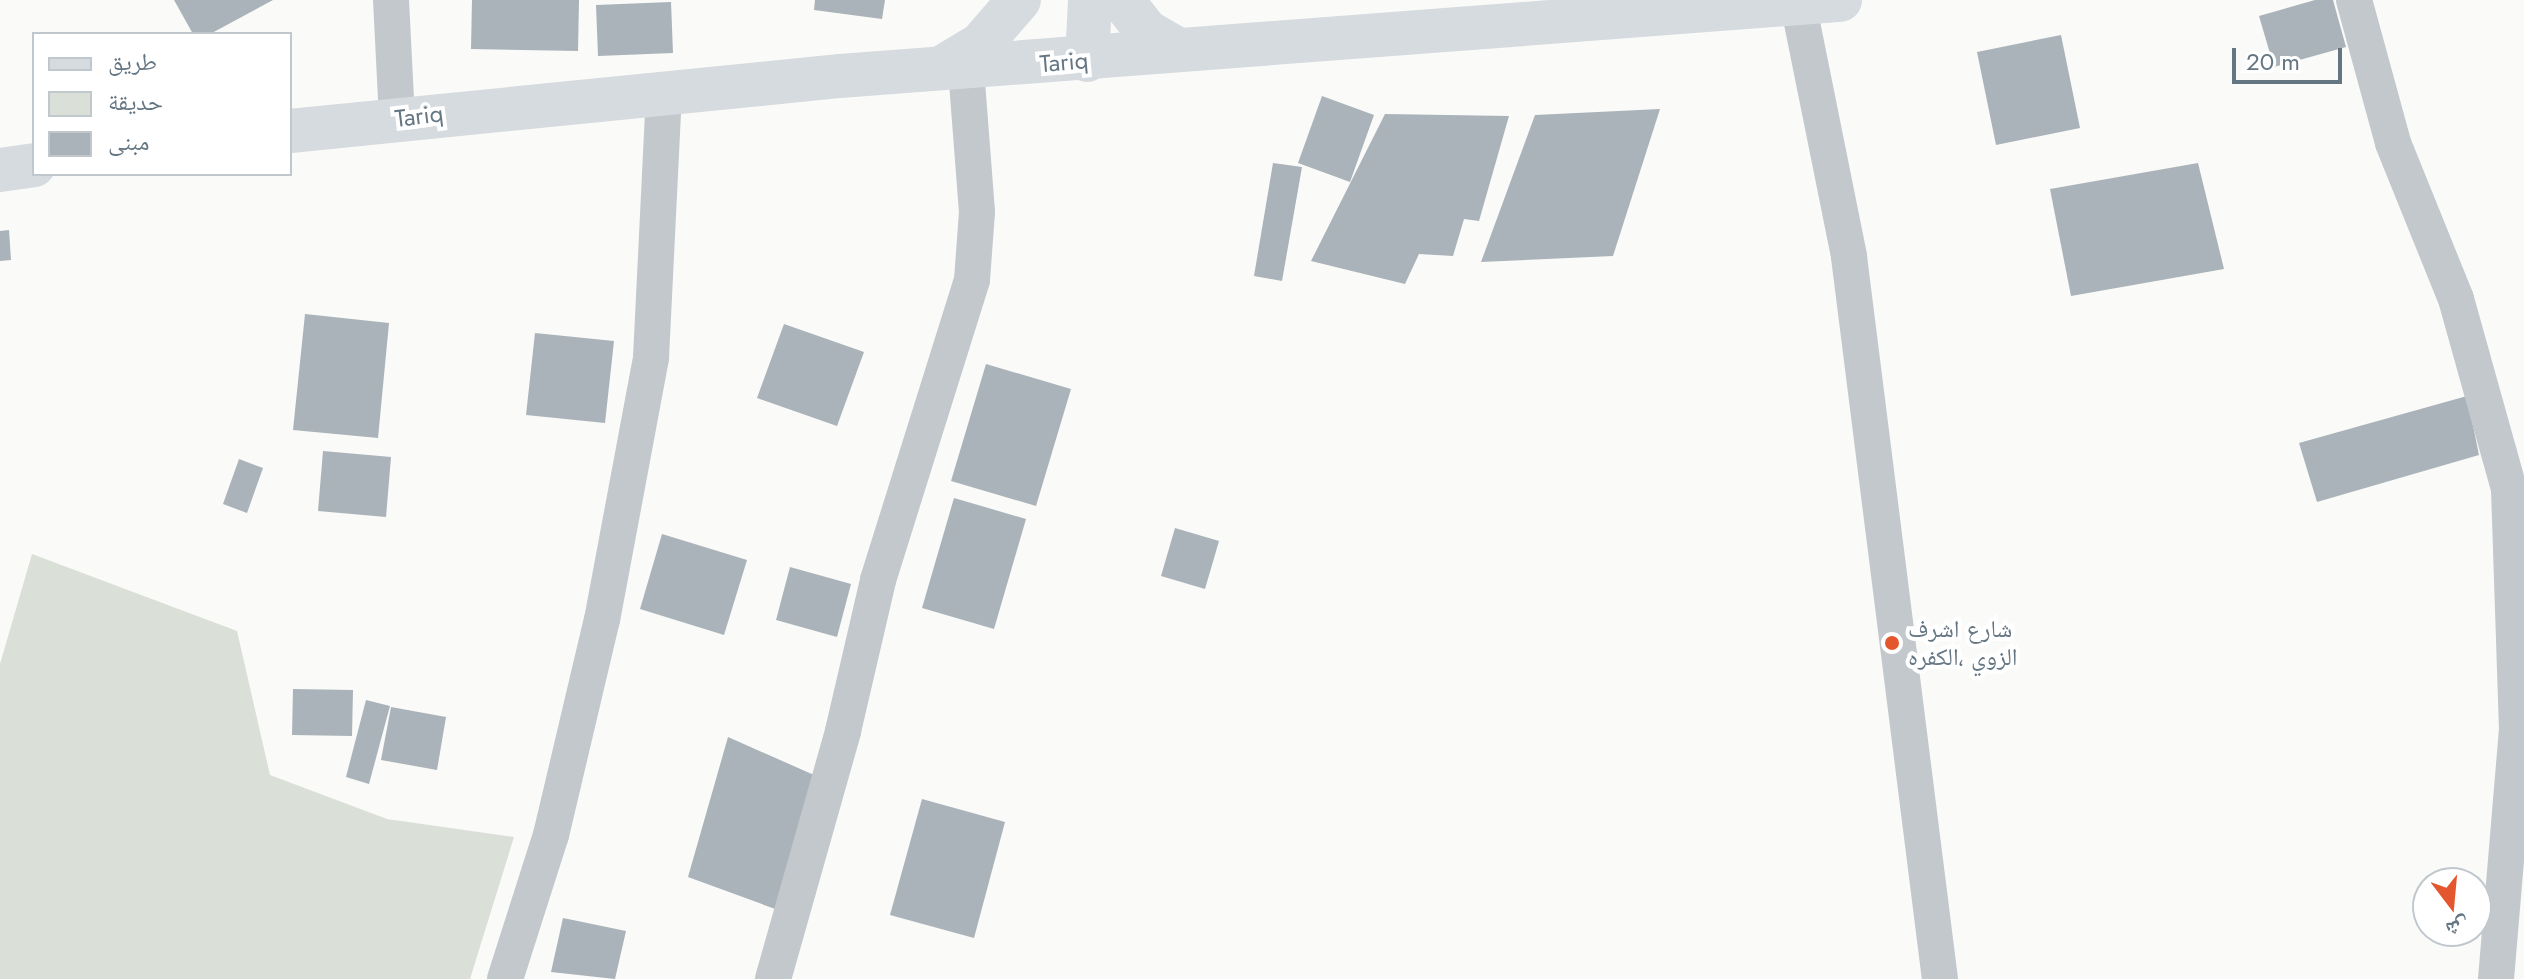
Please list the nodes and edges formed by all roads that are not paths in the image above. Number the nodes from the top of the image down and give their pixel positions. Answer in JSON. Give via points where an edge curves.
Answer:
{"nodes":[{"id":1,"x":391,"y":0,"type":"edge"},
{"id":2,"x":1019,"y":0,"type":"edge"},
{"id":3,"x":1035,"y":0,"type":"edge"},
{"id":4,"x":1090,"y":0,"type":"edge"},
{"id":5,"x":1122,"y":0,"type":"edge"},
{"id":6,"x":2354,"y":0,"type":"edge"},
{"id":7,"x":1819,"y":1,"type":"edge"},
{"id":8,"x":1177,"y":49,"type":"junction"},
{"id":9,"x":1087,"y":60,"type":"junction"},
{"id":10,"x":1026,"y":65,"type":"junction"},
{"id":11,"x":953,"y":69,"type":"junction"},
{"id":12,"x":664,"y":92,"type":"junction"},
{"id":13,"x":397,"y":118,"type":"junction"},
{"id":14,"x":292,"y":131,"type":"edge"},
{"id":15,"x":32,"y":165,"type":"edge"},
{"id":16,"x":0,"y":170,"type":"edge"},
{"id":17,"x":505,"y":979,"type":"edge"},
{"id":18,"x":773,"y":979,"type":"edge"},
{"id":19,"x":1940,"y":979,"type":"edge"},
{"id":20,"x":2496,"y":979,"type":"edge"}],
"edges":[{"from":1,"to":13,"type":"street"},
{"from":2,"to":11,"type":"main road"},
{"from":3,"to":10,"type":"main road"},
{"from":4,"to":9,"type":"main road"},
{"from":5,"to":8,"type":"main road","via":[[1146,31]]},
{"from":6,"to":20,"type":"street","via":[[2393,143],[2456,299],[2509,489],[2517,729]]},
{"from":7,"to":8,"type":"main road","name":"Tariq"},
{"from":7,"to":19,"type":"street"},
{"from":8,"to":9,"type":"main road","name":"Tariq"},
{"from":9,"to":10,"type":"main road","name":"Tariq"},
{"from":10,"to":11,"type":"main road","name":"Tariq"},
{"from":11,"to":12,"type":"main road","name":"Tariq"},
{"from":11,"to":18,"type":"street","via":[[977,212],[972,280],[878,580],[839,746]]},
{"from":12,"to":13,"type":"main road","name":"Tariq"},
{"from":12,"to":17,"type":"street","via":[[651,358],[595,651],[551,835]]},
{"from":13,"to":14,"type":"main road","name":"Tariq"},
{"from":15,"to":16,"type":"main road"}]}
